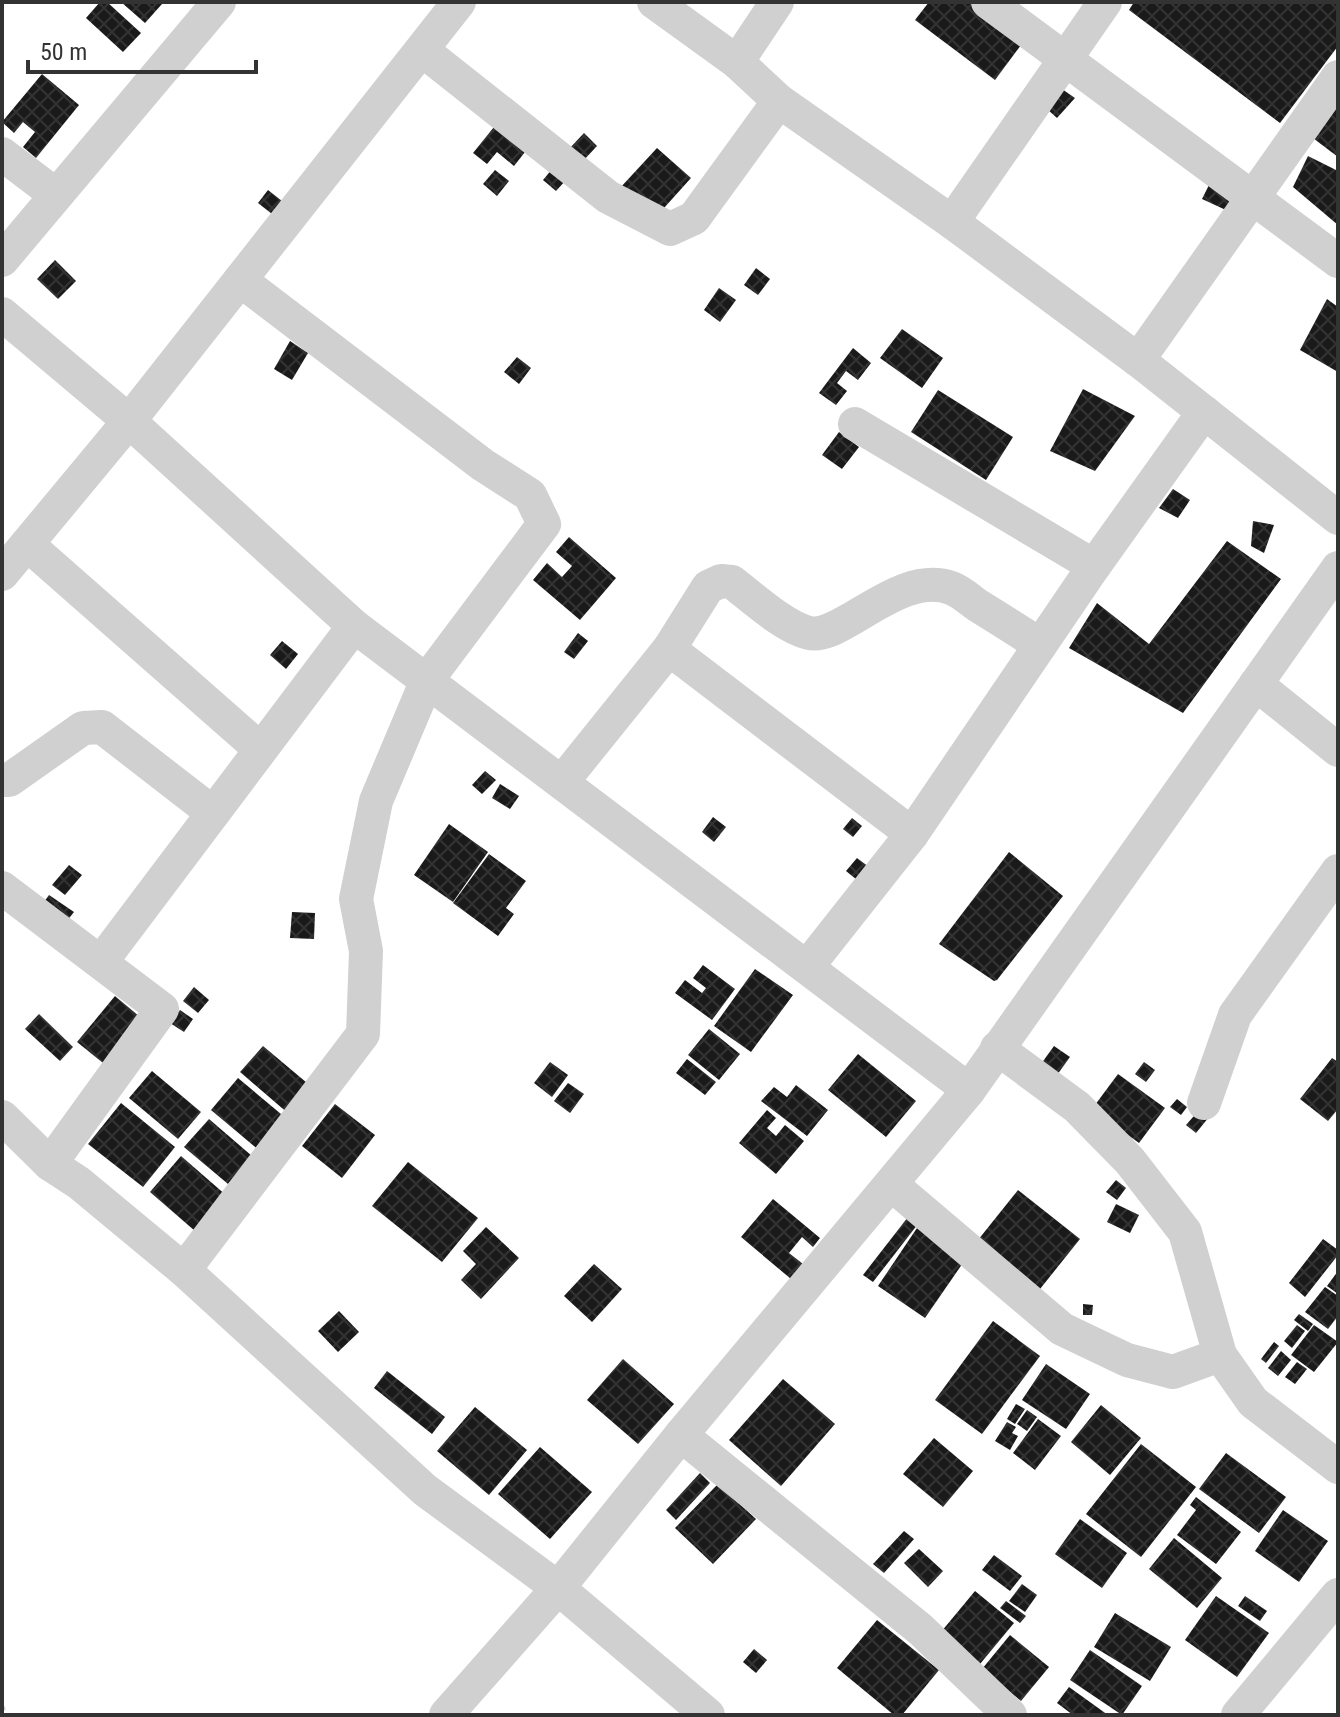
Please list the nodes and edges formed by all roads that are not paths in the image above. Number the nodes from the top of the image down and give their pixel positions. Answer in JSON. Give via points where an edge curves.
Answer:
{"nodes":[{"id":1,"x":219,"y":2,"type":"edge"},
{"id":2,"x":459,"y":2,"type":"edge"},
{"id":3,"x":654,"y":2,"type":"edge"},
{"id":4,"x":777,"y":2,"type":"edge"},
{"id":5,"x":988,"y":2,"type":"edge"},
{"id":6,"x":1105,"y":2,"type":"edge"},
{"id":7,"x":422,"y":50,"type":"junction"},
{"id":8,"x":1065,"y":59,"type":"junction"},
{"id":9,"x":737,"y":62,"type":"junction"},
{"id":10,"x":1338,"y":77,"type":"edge"},
{"id":11,"x":779,"y":101,"type":"junction"},
{"id":12,"x":2,"y":154,"type":"edge"},
{"id":13,"x":56,"y":195,"type":"junction"},
{"id":14,"x":1252,"y":197,"type":"junction"},
{"id":15,"x":952,"y":222,"type":"junction"},
{"id":16,"x":2,"y":260,"type":"edge"},
{"id":17,"x":1338,"y":261,"type":"edge"},
{"id":18,"x":240,"y":280,"type":"junction"},
{"id":19,"x":2,"y":314,"type":"edge"},
{"id":20,"x":1138,"y":360,"type":"junction"},
{"id":21,"x":1204,"y":412,"type":"junction"},
{"id":22,"x":129,"y":421,"type":"junction"},
{"id":23,"x":855,"y":424,"type":"dead end"},
{"id":24,"x":1338,"y":518,"type":"edge"},
{"id":25,"x":27,"y":544,"type":"junction"},
{"id":26,"x":1094,"y":566,"type":"junction"},
{"id":27,"x":1338,"y":568,"type":"edge"},
{"id":28,"x":2,"y":574,"type":"edge"},
{"id":29,"x":354,"y":626,"type":"junction"},
{"id":30,"x":1040,"y":645,"type":"junction"},
{"id":31,"x":669,"y":649,"type":"junction"},
{"id":32,"x":427,"y":680,"type":"junction"},
{"id":33,"x":1256,"y":684,"type":"junction"},
{"id":34,"x":260,"y":749,"type":"junction"},
{"id":35,"x":1338,"y":750,"type":"edge"},
{"id":36,"x":2,"y":780,"type":"edge"},
{"id":37,"x":562,"y":782,"type":"junction"},
{"id":38,"x":213,"y":813,"type":"junction"},
{"id":39,"x":912,"y":834,"type":"junction"},
{"id":40,"x":1338,"y":871,"type":"edge"},
{"id":41,"x":2,"y":888,"type":"edge"},
{"id":42,"x":101,"y":962,"type":"junction"},
{"id":43,"x":807,"y":967,"type":"junction"},
{"id":44,"x":997,"y":1048,"type":"junction"},
{"id":45,"x":969,"y":1090,"type":"junction"},
{"id":46,"x":1204,"y":1103,"type":"dead end"},
{"id":47,"x":2,"y":1117,"type":"edge"},
{"id":48,"x":50,"y":1164,"type":"junction"},
{"id":49,"x":891,"y":1184,"type":"junction"},
{"id":50,"x":184,"y":1270,"type":"junction"},
{"id":51,"x":1220,"y":1355,"type":"junction"},
{"id":52,"x":681,"y":1435,"type":"junction"},
{"id":53,"x":1338,"y":1467,"type":"edge"},
{"id":54,"x":558,"y":1588,"type":"junction"},
{"id":55,"x":1338,"y":1595,"type":"edge"},
{"id":56,"x":446,"y":1715,"type":"edge"},
{"id":57,"x":708,"y":1715,"type":"edge"},
{"id":58,"x":1010,"y":1715,"type":"edge"},
{"id":59,"x":1238,"y":1715,"type":"edge"}],
"edges":[{"from":1,"to":13,"type":"street"},
{"from":2,"to":7,"type":"street"},
{"from":3,"to":9,"type":"street"},
{"from":4,"to":9,"type":"street"},
{"from":5,"to":8,"type":"street"},
{"from":6,"to":8,"type":"street"},
{"from":7,"to":11,"type":"street","via":[[608,197],[670,229],[694,218]]},
{"from":7,"to":18,"type":"street"},
{"from":8,"to":14,"type":"street"},
{"from":8,"to":15,"type":"street"},
{"from":9,"to":11,"type":"street"},
{"from":10,"to":14,"type":"street"},
{"from":11,"to":15,"type":"street"},
{"from":12,"to":13,"type":"street"},
{"from":13,"to":16,"type":"street"},
{"from":14,"to":17,"type":"street"},
{"from":14,"to":20,"type":"street"},
{"from":15,"to":20,"type":"street"},
{"from":18,"to":22,"type":"street"},
{"from":18,"to":32,"type":"street","via":[[530,495],[544,524]]},
{"from":19,"to":22,"type":"street"},
{"from":20,"to":21,"type":"street"},
{"from":21,"to":24,"type":"street"},
{"from":21,"to":26,"type":"street"},
{"from":22,"to":25,"type":"street"},
{"from":22,"to":29,"type":"street"},
{"from":23,"to":26,"type":"street"},
{"from":25,"to":28,"type":"street"},
{"from":25,"to":34,"type":"street"},
{"from":26,"to":30,"type":"street"},
{"from":27,"to":33,"type":"street"},
{"from":29,"to":32,"type":"street"},
{"from":29,"to":34,"type":"street"},
{"from":30,"to":31,"type":"street","via":[[952,588],[908,589],[825,633],[812,634],[796,629],[732,582],[721,581],[708,587]]},
{"from":30,"to":39,"type":"street"},
{"from":31,"to":37,"type":"street"},
{"from":31,"to":39,"type":"street"},
{"from":32,"to":37,"type":"street"},
{"from":32,"to":50,"type":"street","via":[[376,801],[356,899],[366,951],[363,1034]]},
{"from":33,"to":35,"type":"street"},
{"from":33,"to":44,"type":"street"},
{"from":34,"to":38,"type":"street"},
{"from":36,"to":38,"type":"street","via":[[83,728],[102,727]]},
{"from":37,"to":43,"type":"street"},
{"from":38,"to":42,"type":"street"},
{"from":39,"to":43,"type":"street"},
{"from":40,"to":46,"type":"street","via":[[1235,1015]]},
{"from":41,"to":42,"type":"street"},
{"from":42,"to":48,"type":"street","via":[[162,1009]]},
{"from":43,"to":45,"type":"street"},
{"from":44,"to":45,"type":"street"},
{"from":44,"to":51,"type":"street","via":[[1077,1107],[1130,1161],[1185,1232]]},
{"from":45,"to":49,"type":"street"},
{"from":47,"to":48,"type":"street"},
{"from":48,"to":50,"type":"street"},
{"from":49,"to":51,"type":"street","via":[[1062,1329],[1127,1360],[1173,1372]]},
{"from":49,"to":52,"type":"street"},
{"from":50,"to":54,"type":"street","via":[[425,1490]]},
{"from":51,"to":53,"type":"street","via":[[1253,1402]]},
{"from":52,"to":54,"type":"street"},
{"from":52,"to":58,"type":"street","via":[[920,1629]]},
{"from":54,"to":56,"type":"street"},
{"from":54,"to":57,"type":"street"},
{"from":55,"to":59,"type":"street"}]}
